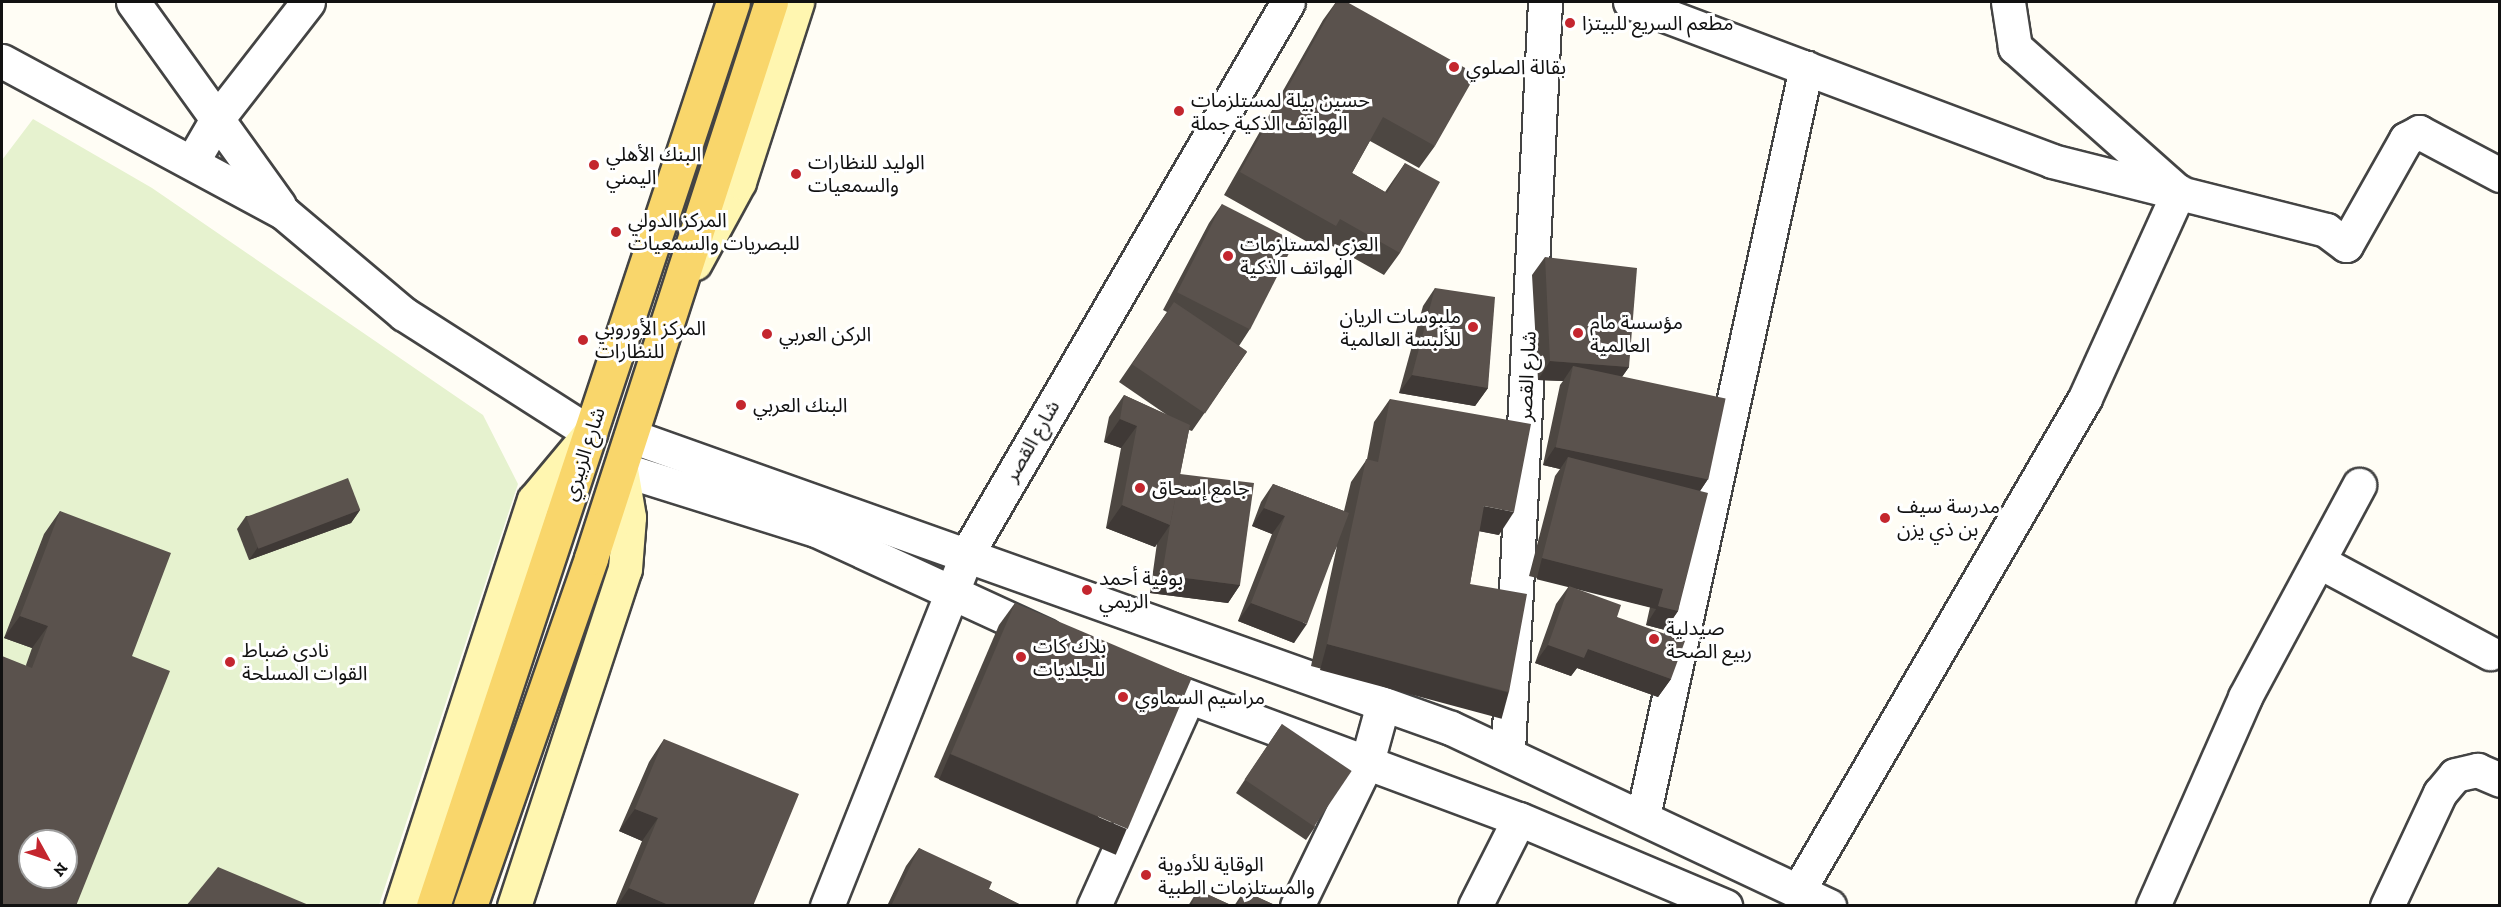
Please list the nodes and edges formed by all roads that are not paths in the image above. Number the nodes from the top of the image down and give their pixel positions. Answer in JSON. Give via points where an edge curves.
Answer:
{"nodes":[{"id":1,"x":133,"y":2,"type":"edge"},
{"id":2,"x":308,"y":2,"type":"edge"},
{"id":3,"x":771,"y":2,"type":"edge"},
{"id":4,"x":797,"y":2,"type":"edge"},
{"id":5,"x":1288,"y":2,"type":"edge"},
{"id":6,"x":1545,"y":2,"type":"edge"},
{"id":7,"x":1630,"y":2,"type":"edge"},
{"id":8,"x":2008,"y":2,"type":"edge"},
{"id":9,"x":728,"y":4,"type":"edge"},
{"id":10,"x":2,"y":61,"type":"edge"},
{"id":11,"x":1806,"y":68,"type":"junction"},
{"id":12,"x":217,"y":119,"type":"junction"},
{"id":13,"x":192,"y":162,"type":"junction"},
{"id":14,"x":2499,"y":175,"type":"edge"},
{"id":15,"x":2179,"y":191,"type":"junction"},
{"id":16,"x":284,"y":213,"type":"junction"},
{"id":17,"x":675,"y":299,"type":"junction"},
{"id":18,"x":590,"y":433,"type":"junction"},
{"id":19,"x":632,"y":435,"type":"junction"},
{"id":20,"x":621,"y":469,"type":"junction"},
{"id":21,"x":2359,"y":485,"type":"dead end"},
{"id":22,"x":968,"y":552,"type":"junction"},
{"id":23,"x":2320,"y":562,"type":"junction"},
{"id":24,"x":948,"y":591,"type":"junction"},
{"id":25,"x":1078,"y":650,"type":"edge"},
{"id":26,"x":2490,"y":653,"type":"dead end"},
{"id":27,"x":1111,"y":665,"type":"edge"},
{"id":28,"x":1187,"y":699,"type":"junction"},
{"id":29,"x":1383,"y":705,"type":"junction"},
{"id":30,"x":1508,"y":751,"type":"junction"},
{"id":31,"x":1367,"y":762,"type":"junction"},
{"id":32,"x":2499,"y":780,"type":"edge"},
{"id":33,"x":1643,"y":816,"type":"junction"},
{"id":34,"x":1519,"y":819,"type":"junction"},
{"id":35,"x":1798,"y":891,"type":"junction"},
{"id":36,"x":401,"y":906,"type":"edge"},
{"id":37,"x":433,"y":906,"type":"edge"},
{"id":38,"x":470,"y":906,"type":"edge"},
{"id":39,"x":514,"y":906,"type":"edge"},
{"id":40,"x":827,"y":906,"type":"edge"},
{"id":41,"x":1094,"y":906,"type":"edge"},
{"id":42,"x":1298,"y":906,"type":"edge"},
{"id":43,"x":1475,"y":906,"type":"edge"},
{"id":44,"x":1725,"y":906,"type":"edge"},
{"id":45,"x":1829,"y":906,"type":"edge"},
{"id":46,"x":2153,"y":906,"type":"edge"},
{"id":47,"x":2387,"y":906,"type":"edge"}],
"edges":[{"from":1,"to":12,"type":"street"},
{"from":2,"to":12,"type":"street"},
{"from":3,"to":17,"type":"main road","name":"شارع الزبيري"},
{"from":4,"to":17,"type":"main road","name":"شارع الزبيري","via":[[739,182]]},
{"from":5,"to":22,"type":"street","name":"شارع القصر"},
{"from":6,"to":30,"type":"street","name":"شارع القصر"},
{"from":7,"to":11,"type":"street"},
{"from":8,"to":15,"type":"street","via":[[2015,47]]},
{"from":9,"to":18,"type":"main road","name":"شارع الزبيري"},
{"from":10,"to":13,"type":"street"},
{"from":11,"to":15,"type":"street","via":[[2052,161]]},
{"from":11,"to":33,"type":"street"},
{"from":12,"to":13,"type":"street"},
{"from":12,"to":16,"type":"street"},
{"from":13,"to":16,"type":"street"},
{"from":14,"to":15,"type":"street","via":[[2419,132],[2406,139],[2346,245],[2326,230]]},
{"from":15,"to":35,"type":"street","via":[[2085,398]]},
{"from":16,"to":18,"type":"street","via":[[404,314]]},
{"from":17,"to":19,"type":"main road","name":"شارع الزبيري"},
{"from":18,"to":36,"type":"main road","via":[[534,500]]},
{"from":18,"to":37,"type":"main road","name":"شارع الزبيري"},
{"from":19,"to":20,"type":"main road","name":"شارع الزبيري"},
{"from":19,"to":22,"type":"street"},
{"from":20,"to":24,"type":"street","via":[[816,530]]},
{"from":20,"to":38,"type":"main road","name":"شارع الزبيري"},
{"from":20,"to":39,"type":"main road","via":[[629,517],[625,569]]},
{"from":21,"to":23,"type":"street"},
{"from":22,"to":24,"type":"street","name":"شارع القصر"},
{"from":22,"to":29,"type":"street"},
{"from":23,"to":26,"type":"street"},
{"from":23,"to":46,"type":"street","via":[[2245,697]]},
{"from":24,"to":25,"type":"street"},
{"from":24,"to":40,"type":"street","name":"شارع القصر"},
{"from":27,"to":28,"type":"street"},
{"from":28,"to":31,"type":"street"},
{"from":28,"to":41,"type":"street"},
{"from":29,"to":30,"type":"street"},
{"from":29,"to":31,"type":"street"},
{"from":30,"to":33,"type":"street"},
{"from":31,"to":34,"type":"street"},
{"from":31,"to":42,"type":"street"},
{"from":32,"to":47,"type":"street","via":[[2477,770],[2455,775],[2440,793]]},
{"from":33,"to":35,"type":"street"},
{"from":34,"to":43,"type":"street"},
{"from":34,"to":44,"type":"street"},
{"from":35,"to":45,"type":"street"}]}
